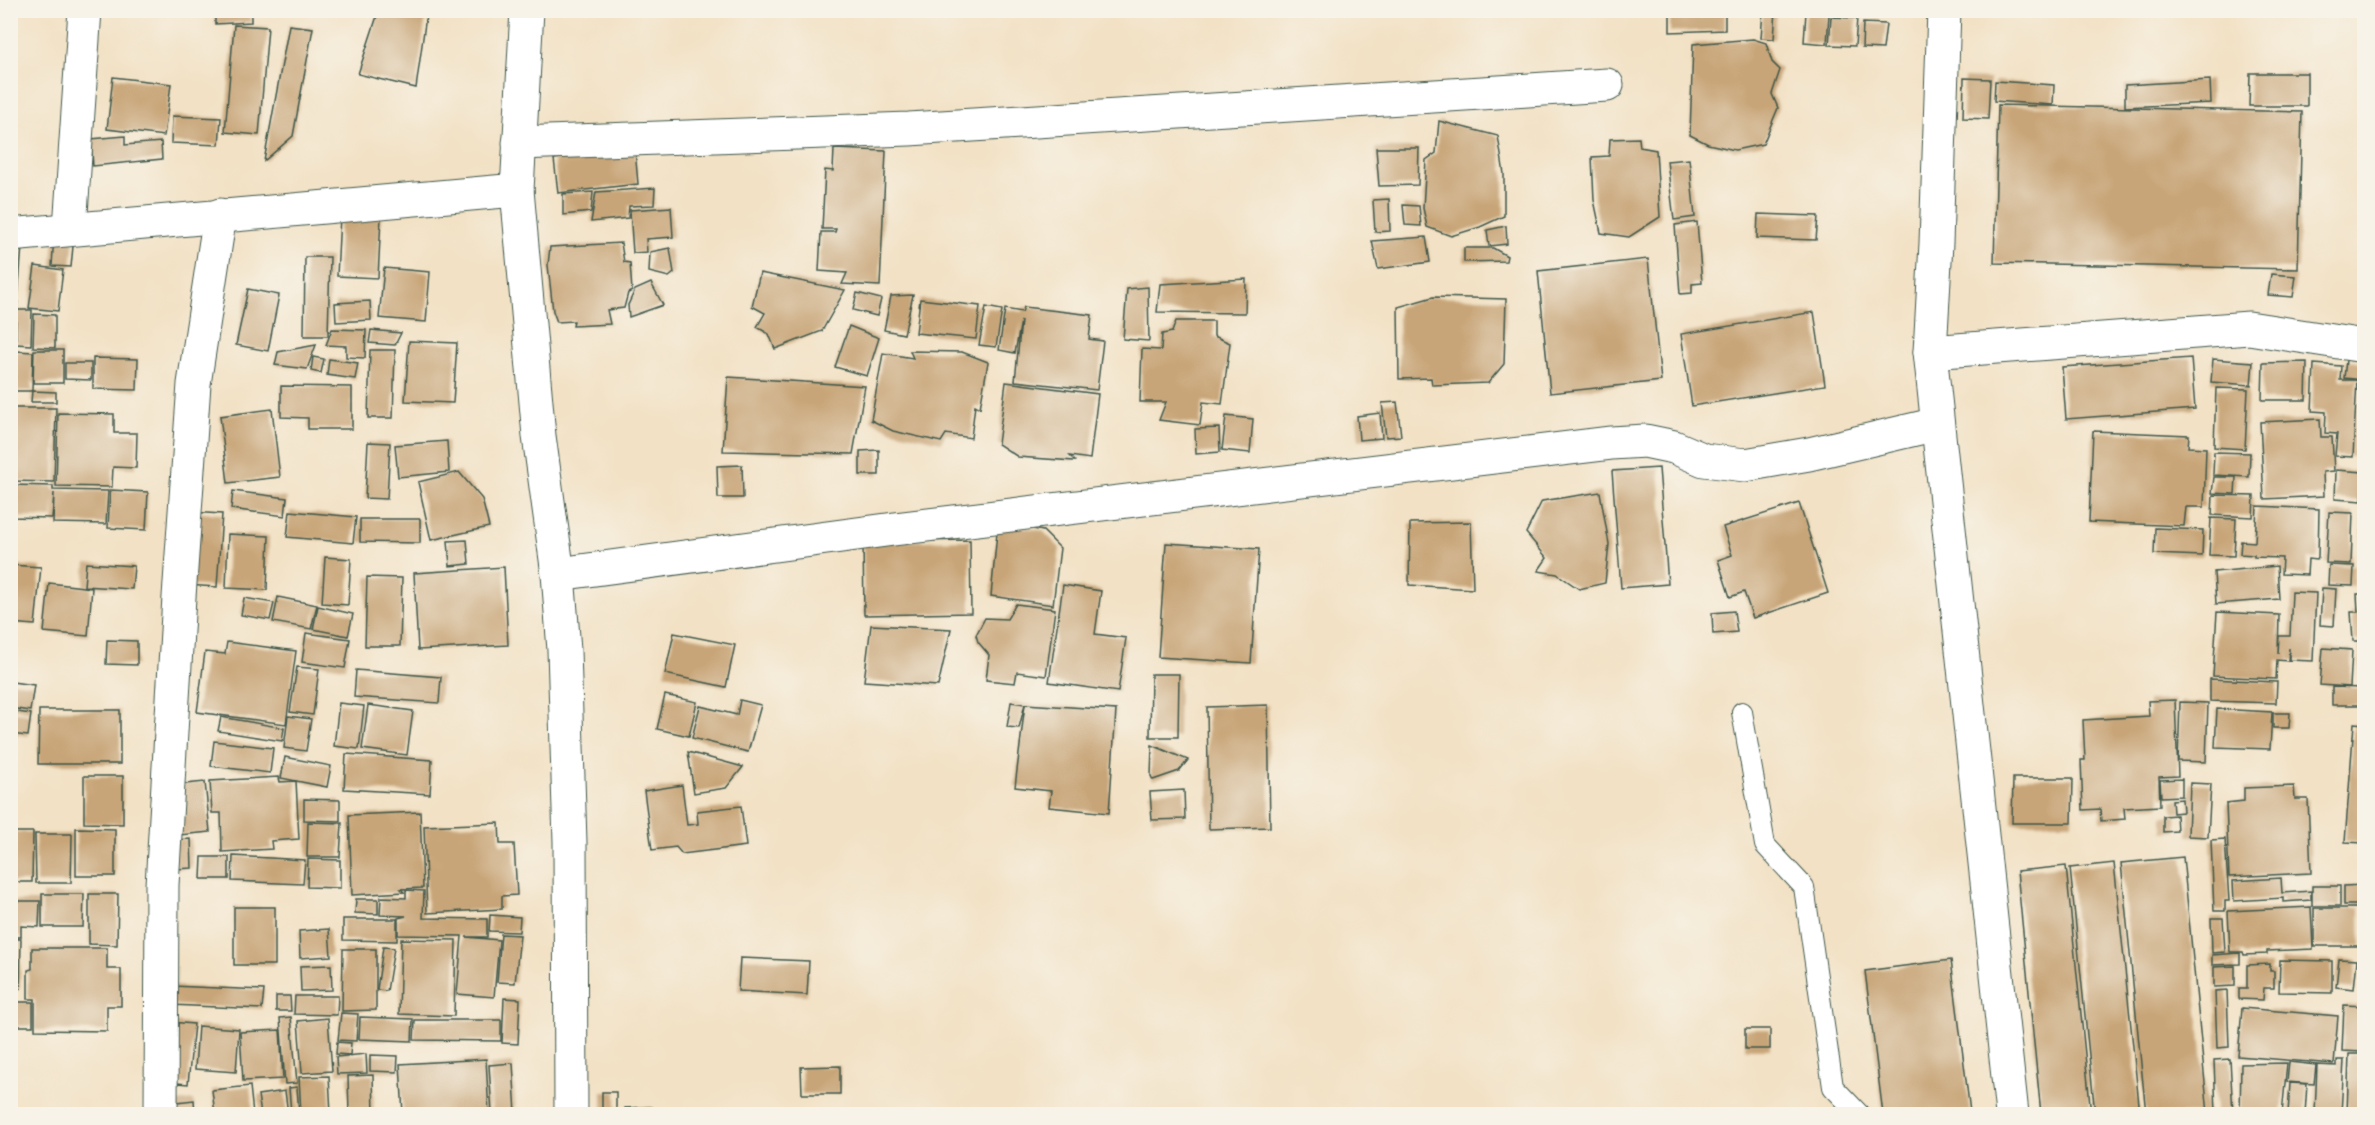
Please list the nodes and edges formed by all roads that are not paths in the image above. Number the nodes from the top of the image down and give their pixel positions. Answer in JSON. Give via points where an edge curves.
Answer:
{"nodes":[{"id":1,"x":85,"y":10,"type":"edge"},
{"id":2,"x":527,"y":10,"type":"edge"},
{"id":3,"x":1944,"y":10,"type":"edge"},
{"id":4,"x":1607,"y":85,"type":"dead end"},
{"id":5,"x":519,"y":143,"type":"junction"},
{"id":6,"x":517,"y":190,"type":"junction"},
{"id":7,"x":220,"y":215,"type":"junction"},
{"id":8,"x":70,"y":228,"type":"junction"},
{"id":9,"x":10,"y":235,"type":"edge"},
{"id":10,"x":2364,"y":345,"type":"edge"},
{"id":11,"x":1930,"y":352,"type":"junction"},
{"id":12,"x":1937,"y":424,"type":"junction"},
{"id":13,"x":558,"y":574,"type":"junction"},
{"id":14,"x":1742,"y":712,"type":"dead end"},
{"id":15,"x":162,"y":1114,"type":"edge"},
{"id":16,"x":571,"y":1114,"type":"edge"},
{"id":17,"x":1859,"y":1114,"type":"edge"},
{"id":18,"x":2012,"y":1114,"type":"edge"}],
"edges":[{"from":1,"to":8,"type":"street"},
{"from":2,"to":5,"type":"street"},
{"from":3,"to":11,"type":"street"},
{"from":4,"to":5,"type":"street","via":[[909,129]]},
{"from":5,"to":6,"type":"street"},
{"from":6,"to":7,"type":"street"},
{"from":6,"to":13,"type":"street","via":[[539,436]]},
{"from":7,"to":8,"type":"street"},
{"from":7,"to":15,"type":"street","via":[[194,384],[179,597],[162,885]]},
{"from":8,"to":9,"type":"street"},
{"from":10,"to":11,"type":"street","via":[[2249,328]]},
{"from":11,"to":12,"type":"street"},
{"from":12,"to":13,"type":"street","via":[[1745,465],[1704,460],[1674,447],[1645,441],[1611,443]]},
{"from":12,"to":18,"type":"street"},
{"from":13,"to":16,"type":"street","via":[[568,733]]},
{"from":14,"to":17,"type":"lane","via":[[1765,845],[1804,887],[1833,1087]]}]}
